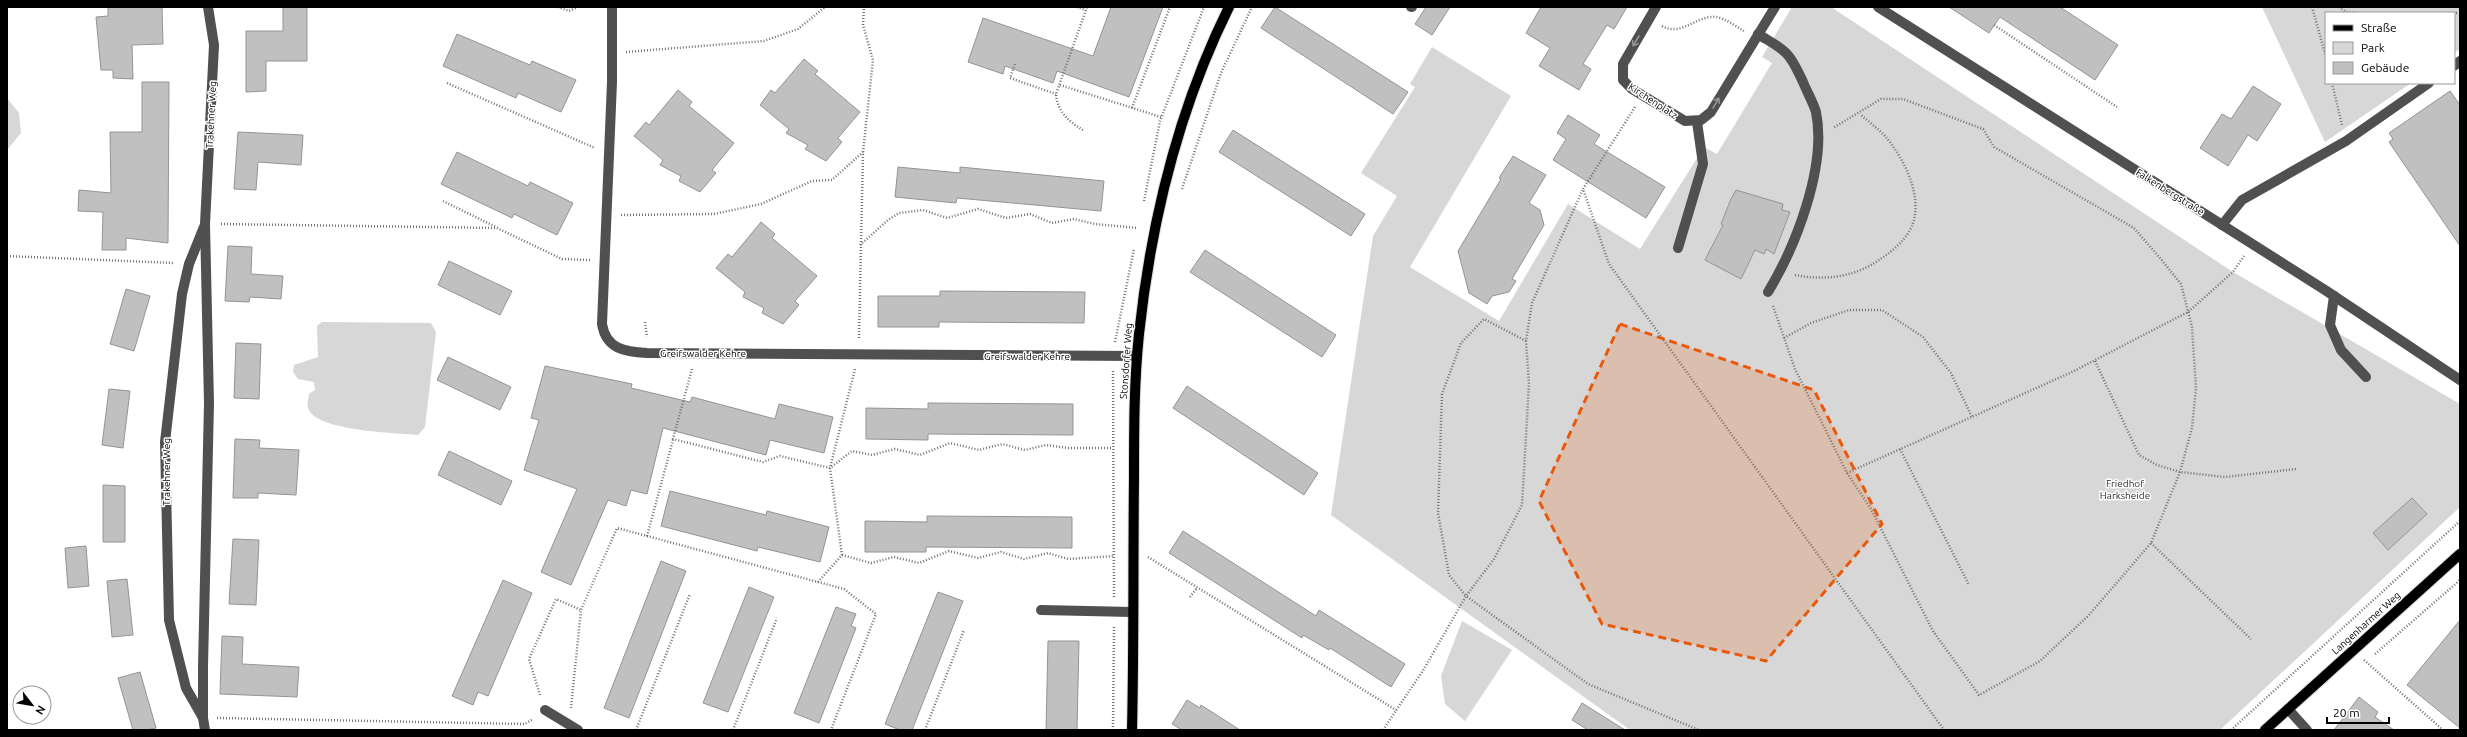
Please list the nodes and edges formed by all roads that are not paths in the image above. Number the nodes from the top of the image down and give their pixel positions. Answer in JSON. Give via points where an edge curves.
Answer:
{"nodes":[{"id":1,"x":208,"y":7,"type":"edge"},
{"id":2,"x":612,"y":7,"type":"edge"},
{"id":3,"x":1229,"y":7,"type":"edge"},
{"id":4,"x":1656,"y":7,"type":"edge"},
{"id":5,"x":1774,"y":7,"type":"edge"},
{"id":6,"x":1878,"y":7,"type":"edge"},
{"id":7,"x":1757,"y":36,"type":"junction"},
{"id":8,"x":2428,"y":84,"type":"edge"},
{"id":9,"x":1697,"y":122,"type":"junction"},
{"id":10,"x":205,"y":224,"type":"junction"},
{"id":11,"x":2222,"y":225,"type":"junction"},
{"id":12,"x":1678,"y":248,"type":"dead end"},
{"id":13,"x":1768,"y":292,"type":"road end"},
{"id":14,"x":2334,"y":296,"type":"junction"},
{"id":15,"x":1137,"y":356,"type":"junction"},
{"id":16,"x":2366,"y":377,"type":"dead end"},
{"id":17,"x":2460,"y":380,"type":"edge"},
{"id":18,"x":2460,"y":554,"type":"edge"},
{"id":19,"x":1041,"y":610,"type":"dead end"},
{"id":20,"x":1132,"y":612,"type":"junction"},
{"id":21,"x":2288,"y":709,"type":"junction"},
{"id":22,"x":545,"y":710,"type":"road end"},
{"id":23,"x":203,"y":718,"type":"junction"},
{"id":24,"x":205,"y":730,"type":"edge"},
{"id":25,"x":578,"y":730,"type":"edge"},
{"id":26,"x":1132,"y":730,"type":"edge"},
{"id":27,"x":2265,"y":730,"type":"edge"},
{"id":28,"x":2307,"y":730,"type":"edge"}],
"edges":[{"from":1,"to":10,"type":"street","name":"Trakehner Weg","via":[[214,45]]},
{"from":2,"to":15,"type":"street","name":"Greifswalder Kehre","via":[[613,52],[602,324],[610,343],[619,349],[629,352],[696,353]]},
{"from":3,"to":15,"type":"main road","name":"Stonsdorfer Weg","via":[[1189,105],[1166,183],[1149,262]]},
{"from":4,"to":9,"type":"street","name":"Kirchenplatz","one_way":true,"via":[[1625,60],[1621,72],[1626,84],[1642,95],[1685,121]]},
{"from":5,"to":7,"type":"street"},
{"from":6,"to":11,"type":"street","name":"Falkenbergstraße"},
{"from":9,"to":7,"type":"street","one_way":true,"via":[[1711,112]]},
{"from":7,"to":13,"type":"street","via":[[1783,50],[1794,63],[1814,106],[1817,135],[1815,164],[1808,198],[1794,241]]},
{"from":8,"to":11,"type":"street","via":[[2346,142],[2242,200]]},
{"from":9,"to":12,"type":"street","via":[[1703,164]]},
{"from":10,"to":23,"type":"street","name":"Trakehner Weg","via":[[210,403]]},
{"from":10,"to":23,"type":"street","name":"Trakehner Weg","via":[[189,264],[182,294],[165,442],[168,620],[186,688]]},
{"from":11,"to":14,"type":"street","name":"Falkenbergstraße"},
{"from":14,"to":16,"type":"street","via":[[2330,325],[2341,350]]},
{"from":14,"to":17,"type":"street","name":"Falkenbergstraße"},
{"from":15,"to":20,"type":"main road","name":"Stonsdorfer Weg"},
{"from":18,"to":21,"type":"main road","name":"Langenharmer Weg"},
{"from":19,"to":20,"type":"street"},
{"from":20,"to":26,"type":"main road","name":"Stonsdorfer Weg"},
{"from":21,"to":27,"type":"main road","name":"Langenharmer Weg"},
{"from":21,"to":28,"type":"street"},
{"from":22,"to":25,"type":"street"},
{"from":23,"to":24,"type":"street","name":"Trakehner Weg"}]}
